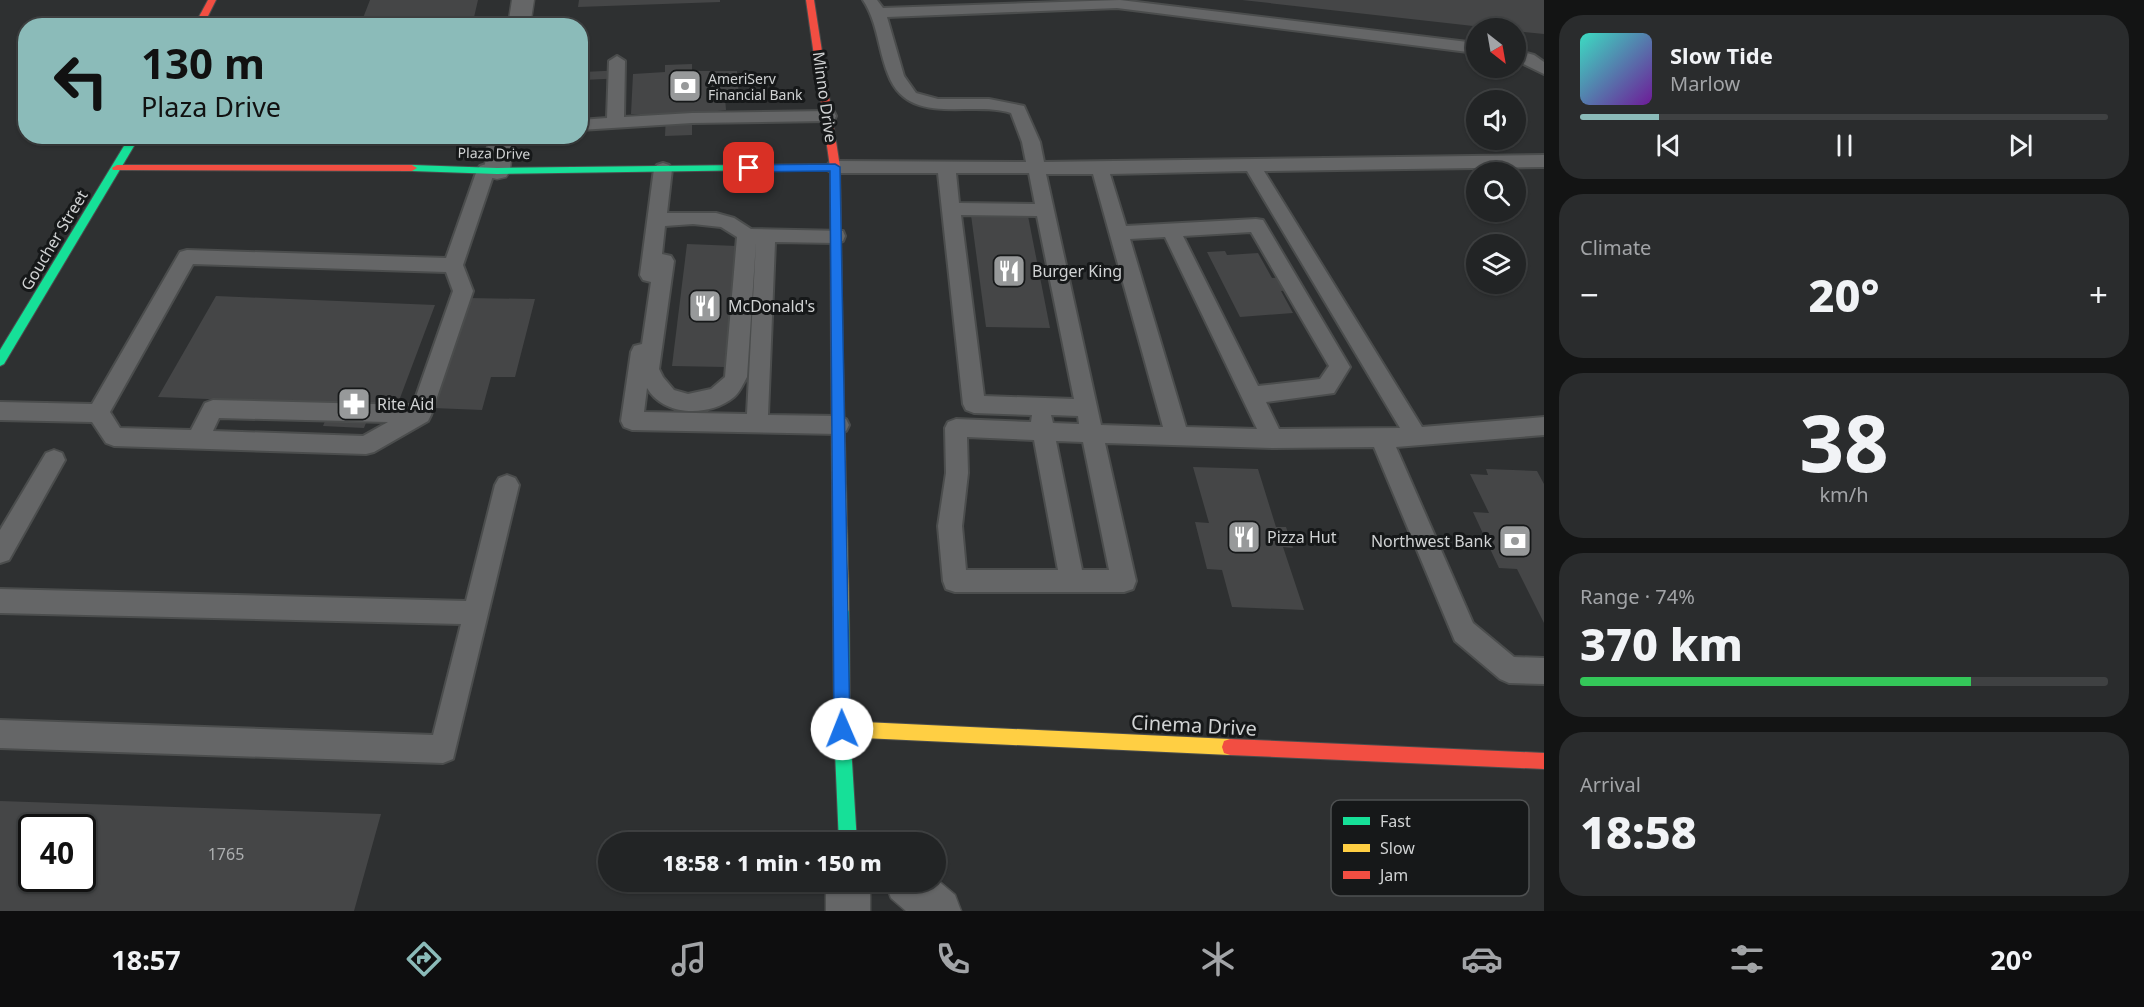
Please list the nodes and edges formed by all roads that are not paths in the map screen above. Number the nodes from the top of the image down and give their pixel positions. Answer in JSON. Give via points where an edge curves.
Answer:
{"nodes":[{"id":1,"x":212,"y":0,"type":"edge"},
{"id":2,"x":524,"y":0,"type":"edge"},
{"id":3,"x":810,"y":0,"type":"edge"},
{"id":4,"x":875,"y":6,"type":"edge"},
{"id":5,"x":202,"y":18,"type":"edge"},
{"id":6,"x":521,"y":18,"type":"edge"},
{"id":7,"x":1466,"y":47,"type":"edge"},
{"id":8,"x":1526,"y":58,"type":"edge"},
{"id":9,"x":610,"y":61,"type":"dead end"},
{"id":10,"x":1544,"y":69,"type":"edge"},
{"id":11,"x":828,"y":116,"type":"junction"},
{"id":12,"x":611,"y":124,"type":"junction"},
{"id":13,"x":588,"y":125,"type":"edge"},
{"id":14,"x":130,"y":144,"type":"edge"},
{"id":15,"x":499,"y":144,"type":"edge"},
{"id":16,"x":1544,"y":161,"type":"edge"},
{"id":17,"x":946,"y":166,"type":"junction"},
{"id":18,"x":835,"y":167,"type":"junction"},
{"id":19,"x":1036,"y":167,"type":"junction"},
{"id":20,"x":1253,"y":167,"type":"junction"},
{"id":21,"x":117,"y":168,"type":"junction"},
{"id":22,"x":1100,"y":168,"type":"junction"},
{"id":23,"x":663,"y":169,"type":"junction"},
{"id":24,"x":491,"y":171,"type":"junction"},
{"id":25,"x":951,"y":209,"type":"junction"},
{"id":26,"x":1045,"y":210,"type":"junction"},
{"id":27,"x":657,"y":220,"type":"junction"},
{"id":28,"x":1171,"y":230,"type":"junction"},
{"id":29,"x":1119,"y":233,"type":"junction"},
{"id":30,"x":757,"y":235,"type":"junction"},
{"id":31,"x":836,"y":236,"type":"junction"},
{"id":32,"x":652,"y":261,"type":"junction"},
{"id":33,"x":453,"y":265,"type":"junction"},
{"id":34,"x":0,"y":361,"type":"edge"},
{"id":35,"x":1252,"y":395,"type":"junction"},
{"id":36,"x":1040,"y":406,"type":"junction"},
{"id":37,"x":1087,"y":408,"type":"junction"},
{"id":38,"x":0,"y":411,"type":"edge"},
{"id":39,"x":98,"y":413,"type":"junction"},
{"id":40,"x":420,"y":415,"type":"junction"},
{"id":41,"x":757,"y":423,"type":"junction"},
{"id":42,"x":205,"y":424,"type":"junction"},
{"id":43,"x":838,"y":424,"type":"junction"},
{"id":44,"x":1544,"y":427,"type":"edge"},
{"id":45,"x":1043,"y":431,"type":"junction"},
{"id":46,"x":1092,"y":432,"type":"junction"},
{"id":47,"x":1177,"y":436,"type":"junction"},
{"id":48,"x":1416,"y":436,"type":"junction"},
{"id":49,"x":1272,"y":437,"type":"junction"},
{"id":50,"x":1381,"y":438,"type":"junction"},
{"id":51,"x":54,"y":460,"type":"dead end"},
{"id":52,"x":507,"y":485,"type":"dead end"},
{"id":53,"x":0,"y":552,"type":"edge"},
{"id":54,"x":1072,"y":581,"type":"junction"},
{"id":55,"x":0,"y":601,"type":"edge"},
{"id":56,"x":476,"y":613,"type":"junction"},
{"id":57,"x":1544,"y":671,"type":"edge"},
{"id":58,"x":842,"y":729,"type":"junction"},
{"id":59,"x":0,"y":734,"type":"edge"},
{"id":60,"x":1544,"y":761,"type":"edge"},
{"id":61,"x":852,"y":832,"type":"edge"},
{"id":62,"x":848,"y":892,"type":"edge"},
{"id":63,"x":918,"y":892,"type":"edge"},
{"id":64,"x":848,"y":911,"type":"edge"},
{"id":65,"x":939,"y":911,"type":"edge"}],
"edges":[{"from":1,"to":5,"type":"street"},
{"from":2,"to":6,"type":"street"},
{"from":3,"to":11,"type":"street","name":"Minno Drive"},
{"from":4,"to":7,"type":"lane","via":[[1117,4]]},
{"from":4,"to":19,"type":"lane","via":[[898,81],[910,97],[932,103],[1002,104],[1018,110]]},
{"from":8,"to":10,"type":"lane"},
{"from":9,"to":12,"type":"lane"},
{"from":11,"to":12,"type":"lane","via":[[638,131]]},
{"from":11,"to":18,"type":"street","name":"Minno Drive"},
{"from":12,"to":13,"type":"lane"},
{"from":14,"to":21,"type":"street","name":"Goucher Street"},
{"from":15,"to":24,"type":"street"},
{"from":16,"to":20,"type":"lane"},
{"from":17,"to":18,"type":"lane"},
{"from":17,"to":19,"type":"lane"},
{"from":17,"to":25,"type":"lane"},
{"from":18,"to":23,"type":"street","name":"Plaza Drive"},
{"from":18,"to":31,"type":"street","name":"Minno Drive"},
{"from":19,"to":22,"type":"lane"},
{"from":19,"to":26,"type":"lane"},
{"from":20,"to":22,"type":"lane"},
{"from":20,"to":48,"type":"lane"},
{"from":21,"to":24,"type":"street","name":"Plaza Drive"},
{"from":21,"to":34,"type":"street","name":"Goucher Street"},
{"from":22,"to":29,"type":"lane"},
{"from":23,"to":24,"type":"street","name":"Plaza Drive"},
{"from":23,"to":27,"type":"lane"},
{"from":24,"to":33,"type":"lane"},
{"from":25,"to":26,"type":"lane"},
{"from":25,"to":36,"type":"lane","via":[[974,404]]},
{"from":26,"to":37,"type":"lane"},
{"from":27,"to":30,"type":"lane","via":[[711,218],[735,223]]},
{"from":27,"to":32,"type":"lane"},
{"from":28,"to":29,"type":"lane"},
{"from":28,"to":35,"type":"lane"},
{"from":28,"to":35,"type":"lane","via":[[1256,225],[1340,367],[1326,387]]},
{"from":29,"to":47,"type":"lane"},
{"from":30,"to":31,"type":"lane"},
{"from":30,"to":32,"type":"lane","via":[[736,377],[728,391],[711,400],[668,398],[655,385],[649,369],[664,261]]},
{"from":30,"to":41,"type":"lane"},
{"from":31,"to":43,"type":"street","name":"Minno Drive"},
{"from":32,"to":41,"type":"lane","via":[[632,421]]},
{"from":33,"to":39,"type":"lane","via":[[187,257]]},
{"from":33,"to":40,"type":"lane","via":[[463,291]]},
{"from":35,"to":49,"type":"lane"},
{"from":36,"to":37,"type":"lane"},
{"from":36,"to":45,"type":"lane"},
{"from":37,"to":46,"type":"lane"},
{"from":38,"to":39,"type":"lane"},
{"from":39,"to":42,"type":"lane","via":[[114,437]]},
{"from":40,"to":42,"type":"lane"},
{"from":40,"to":42,"type":"lane","via":[[389,432]]},
{"from":41,"to":43,"type":"lane"},
{"from":43,"to":58,"type":"street","name":"Minno Drive"},
{"from":44,"to":48,"type":"lane"},
{"from":45,"to":46,"type":"lane"},
{"from":45,"to":54,"type":"lane"},
{"from":45,"to":54,"type":"lane","via":[[956,428],[957,473],[950,526],[955,581]]},
{"from":46,"to":47,"type":"lane"},
{"from":46,"to":54,"type":"lane","via":[[1124,581]]},
{"from":47,"to":49,"type":"lane"},
{"from":48,"to":50,"type":"lane"},
{"from":49,"to":50,"type":"lane"},
{"from":50,"to":57,"type":"lane","via":[[1464,632],[1509,670]]},
{"from":51,"to":53,"type":"lane"},
{"from":52,"to":56,"type":"lane"},
{"from":55,"to":56,"type":"lane"},
{"from":56,"to":59,"type":"lane","via":[[443,749]]},
{"from":58,"to":60,"type":"street","name":"Cinema Drive"},
{"from":58,"to":61,"type":"street","name":"Minno Drive"},
{"from":62,"to":64,"type":"street"},
{"from":63,"to":65,"type":"street"}]}
